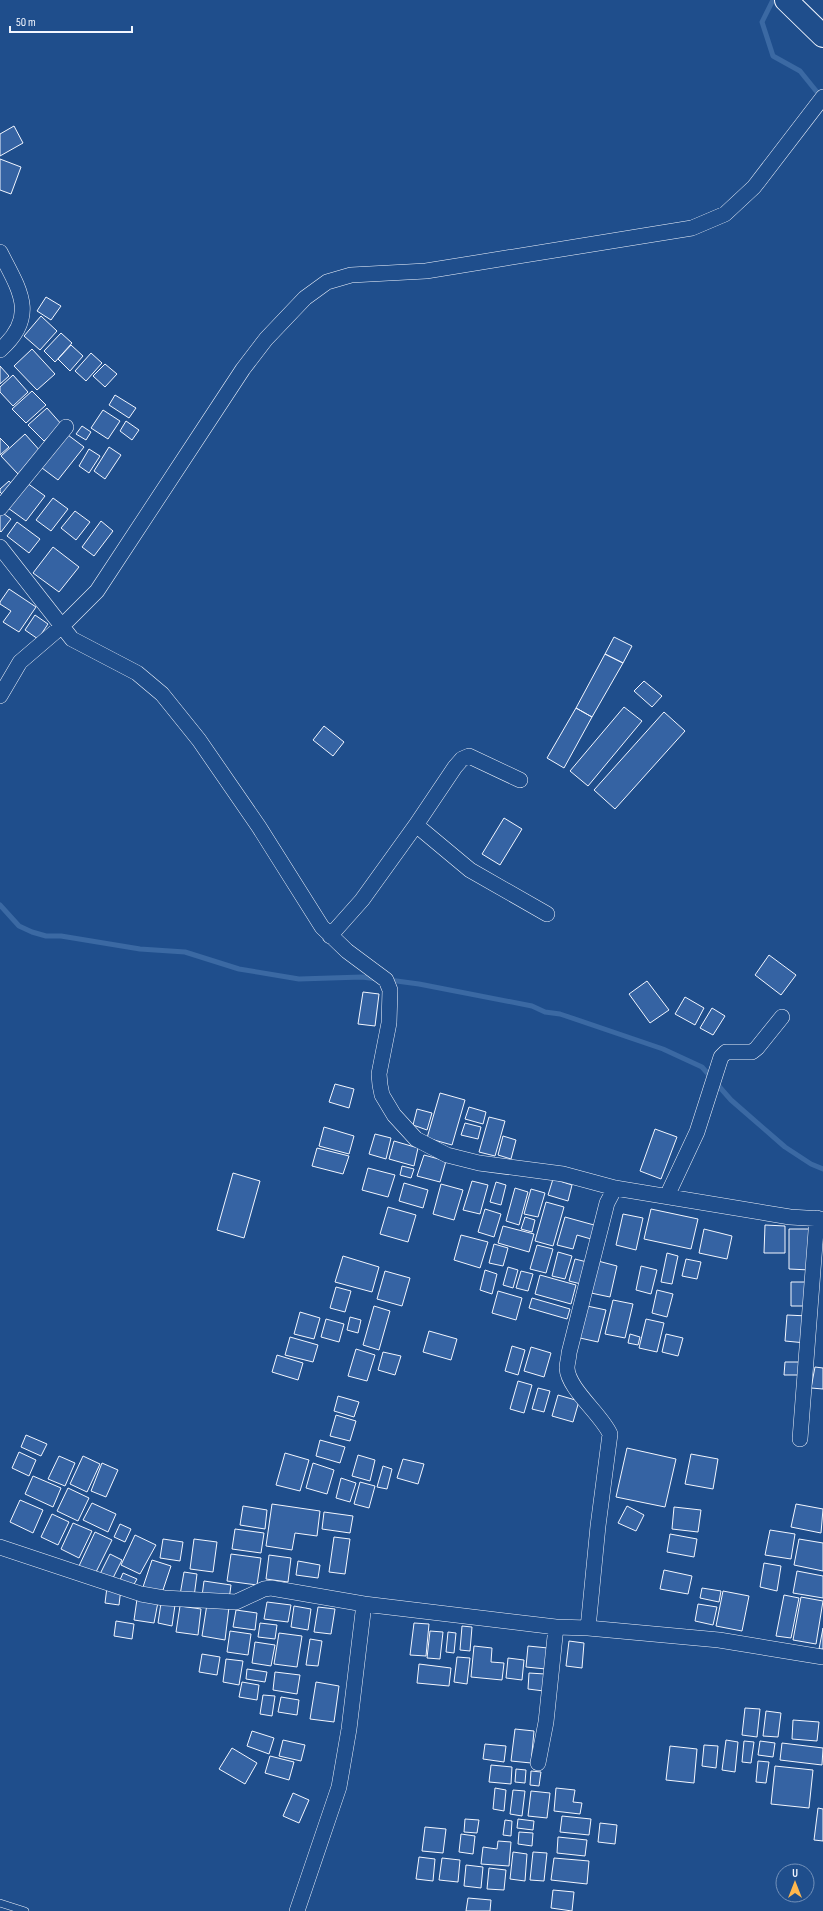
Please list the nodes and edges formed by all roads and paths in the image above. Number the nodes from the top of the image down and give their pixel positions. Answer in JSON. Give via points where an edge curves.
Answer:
{"nodes":[{"id":1,"x":786,"y":0,"type":"edge"},
{"id":2,"x":823,"y":36,"type":"edge"},
{"id":3,"x":823,"y":97,"type":"edge"},
{"id":4,"x":0,"y":252,"type":"edge"},
{"id":5,"x":0,"y":350,"type":"edge"},
{"id":6,"x":66,"y":427,"type":"dead end"},
{"id":7,"x":0,"y":508,"type":"edge"},
{"id":8,"x":0,"y":547,"type":"edge"},
{"id":9,"x":62,"y":626,"type":"junction"},
{"id":10,"x":0,"y":696,"type":"edge"},
{"id":11,"x":520,"y":780,"type":"dead end"},
{"id":12,"x":416,"y":825,"type":"junction"},
{"id":13,"x":547,"y":914,"type":"dead end"},
{"id":14,"x":330,"y":936,"type":"junction"},
{"id":15,"x":782,"y":1017,"type":"dead end"},
{"id":16,"x":615,"y":1188,"type":"junction"},
{"id":17,"x":667,"y":1196,"type":"junction"},
{"id":18,"x":820,"y":1218,"type":"edge"},
{"id":19,"x":800,"y":1439,"type":"dead end"},
{"id":20,"x":0,"y":1548,"type":"edge"},
{"id":21,"x":364,"y":1604,"type":"junction"},
{"id":22,"x":556,"y":1627,"type":"junction"},
{"id":23,"x":588,"y":1628,"type":"junction"},
{"id":24,"x":823,"y":1657,"type":"edge"},
{"id":25,"x":538,"y":1764,"type":"dead end"},
{"id":26,"x":0,"y":1903,"type":"edge"},
{"id":27,"x":25,"y":1911,"type":"edge"},
{"id":28,"x":297,"y":1911,"type":"edge"}],
"edges":[{"from":1,"to":2,"type":"main road"},
{"from":3,"to":9,"type":"street","via":[[754,187],[725,214],[692,228],[426,271],[351,275],[326,282],[305,298],[266,339],[243,369],[97,591]]},
{"from":4,"to":5,"type":"street","via":[[22,296],[22,317],[19,328]]},
{"from":6,"to":7,"type":"street"},
{"from":8,"to":9,"type":"street"},
{"from":9,"to":10,"type":"street","via":[[20,662]]},
{"from":9,"to":14,"type":"street","via":[[72,639],[137,673],[162,694],[199,740]]},
{"from":11,"to":12,"type":"street","via":[[469,756],[462,759]]},
{"from":12,"to":13,"type":"street","via":[[470,870]]},
{"from":12,"to":14,"type":"street","via":[[362,900]]},
{"from":14,"to":16,"type":"street","via":[[380,974],[389,984],[389,1022],[380,1085],[382,1095],[394,1115],[416,1140],[447,1154],[479,1163],[563,1174]]},
{"from":15,"to":17,"type":"street","via":[[752,1052],[723,1054],[697,1132]]},
{"from":16,"to":17,"type":"street"},
{"from":16,"to":23,"type":"street","via":[[607,1203],[567,1369],[573,1384],[606,1425],[610,1434]]},
{"from":17,"to":18,"type":"street","via":[[790,1217]]},
{"from":18,"to":19,"type":"street"},
{"from":20,"to":21,"type":"street","via":[[150,1596],[236,1602],[271,1588]]},
{"from":21,"to":22,"type":"street"},
{"from":21,"to":28,"type":"street","via":[[349,1729],[339,1787]]},
{"from":22,"to":23,"type":"street"},
{"from":22,"to":25,"type":"street","via":[[546,1722]]},
{"from":23,"to":24,"type":"street","via":[[718,1640]]},
{"from":26,"to":27,"type":"lane"}]}
